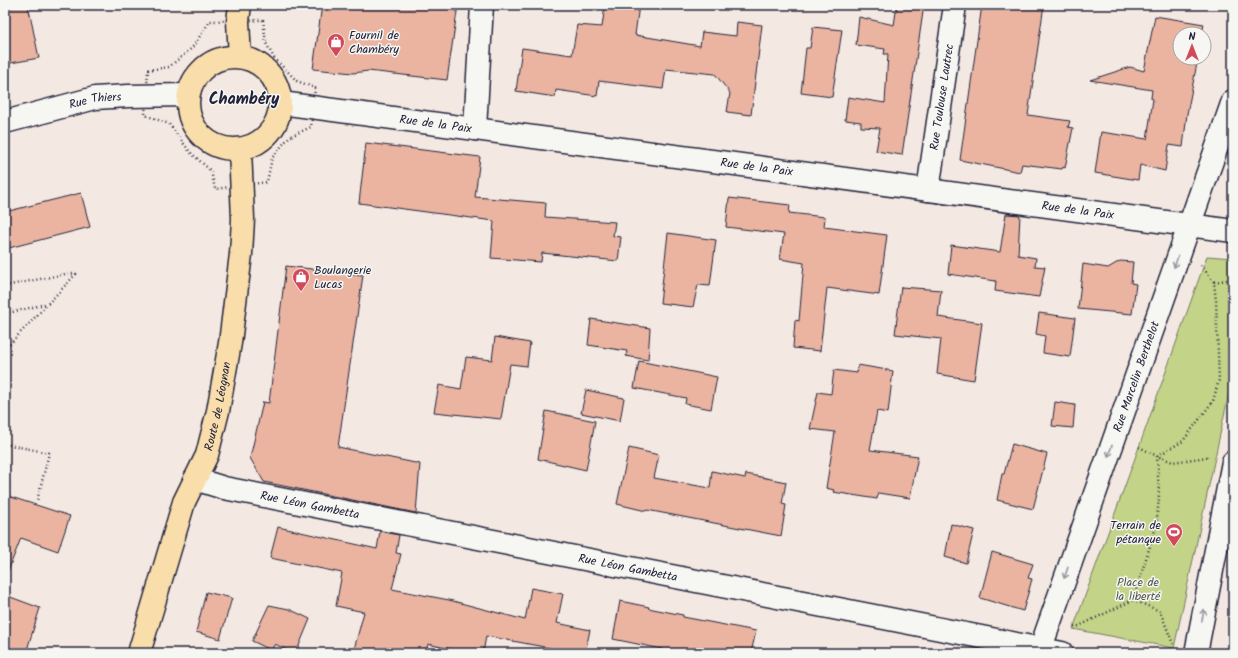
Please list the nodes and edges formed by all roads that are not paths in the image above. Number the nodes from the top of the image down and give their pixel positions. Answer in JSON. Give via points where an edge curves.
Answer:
{"nodes":[{"id":1,"x":482,"y":5,"type":"edge"},
{"id":2,"x":955,"y":5,"type":"edge"},
{"id":3,"x":239,"y":13,"type":"edge"},
{"id":4,"x":240,"y":57,"type":"junction"},
{"id":5,"x":188,"y":96,"type":"junction"},
{"id":6,"x":1233,"y":101,"type":"edge"},
{"id":7,"x":281,"y":103,"type":"junction"},
{"id":8,"x":5,"y":122,"type":"edge"},
{"id":9,"x":474,"y":129,"type":"junction"},
{"id":10,"x":240,"y":149,"type":"junction"},
{"id":11,"x":928,"y":190,"type":"junction"},
{"id":12,"x":1189,"y":225,"type":"junction"},
{"id":13,"x":1233,"y":231,"type":"edge"},
{"id":14,"x":1233,"y":462,"type":"edge"},
{"id":15,"x":195,"y":479,"type":"junction"},
{"id":16,"x":1042,"y":644,"type":"edge"},
{"id":17,"x":139,"y":653,"type":"edge"},
{"id":18,"x":1062,"y":653,"type":"edge"},
{"id":19,"x":1196,"y":653,"type":"edge"}],
"edges":[{"from":1,"to":9,"type":"street"},
{"from":2,"to":11,"type":"street","name":"Rue Toulouse Lautrec"},
{"from":3,"to":4,"type":"main road"},
{"from":4,"to":5,"type":"main road","via":[[226,57],[201,70],[192,82]]},
{"from":4,"to":7,"type":"main road","via":[[259,64],[273,78],[279,90]]},
{"from":5,"to":8,"type":"street","name":"Rue Thiers","via":[[95,98]]},
{"from":5,"to":10,"type":"main road","via":[[192,124],[201,135],[212,144]]},
{"from":6,"to":12,"type":"street","name":"Rue Marcelin Berthelot"},
{"from":7,"to":9,"type":"street","name":"Rue de la Paix"},
{"from":7,"to":10,"type":"main road","via":[[279,116],[273,128],[253,146]]},
{"from":9,"to":11,"type":"street","name":"Rue de la Paix"},
{"from":10,"to":15,"type":"main road","name":"Route de Léognan","via":[[243,219],[230,342],[218,411],[207,455]]},
{"from":11,"to":12,"type":"street","name":"Rue de la Paix"},
{"from":12,"to":13,"type":"street","name":"Rue de la Paix"},
{"from":12,"to":16,"type":"street","name":"Rue Marcelin Berthelot","one_way":true},
{"from":19,"to":14,"type":"street","one_way":true},
{"from":15,"to":16,"type":"street","name":"Rue Léon Gambetta","via":[[224,488]]},
{"from":15,"to":17,"type":"main road","name":"Route de Léognan","via":[[184,502]]},
{"from":16,"to":18,"type":"street","name":"Rue Léon Gambetta"}]}
